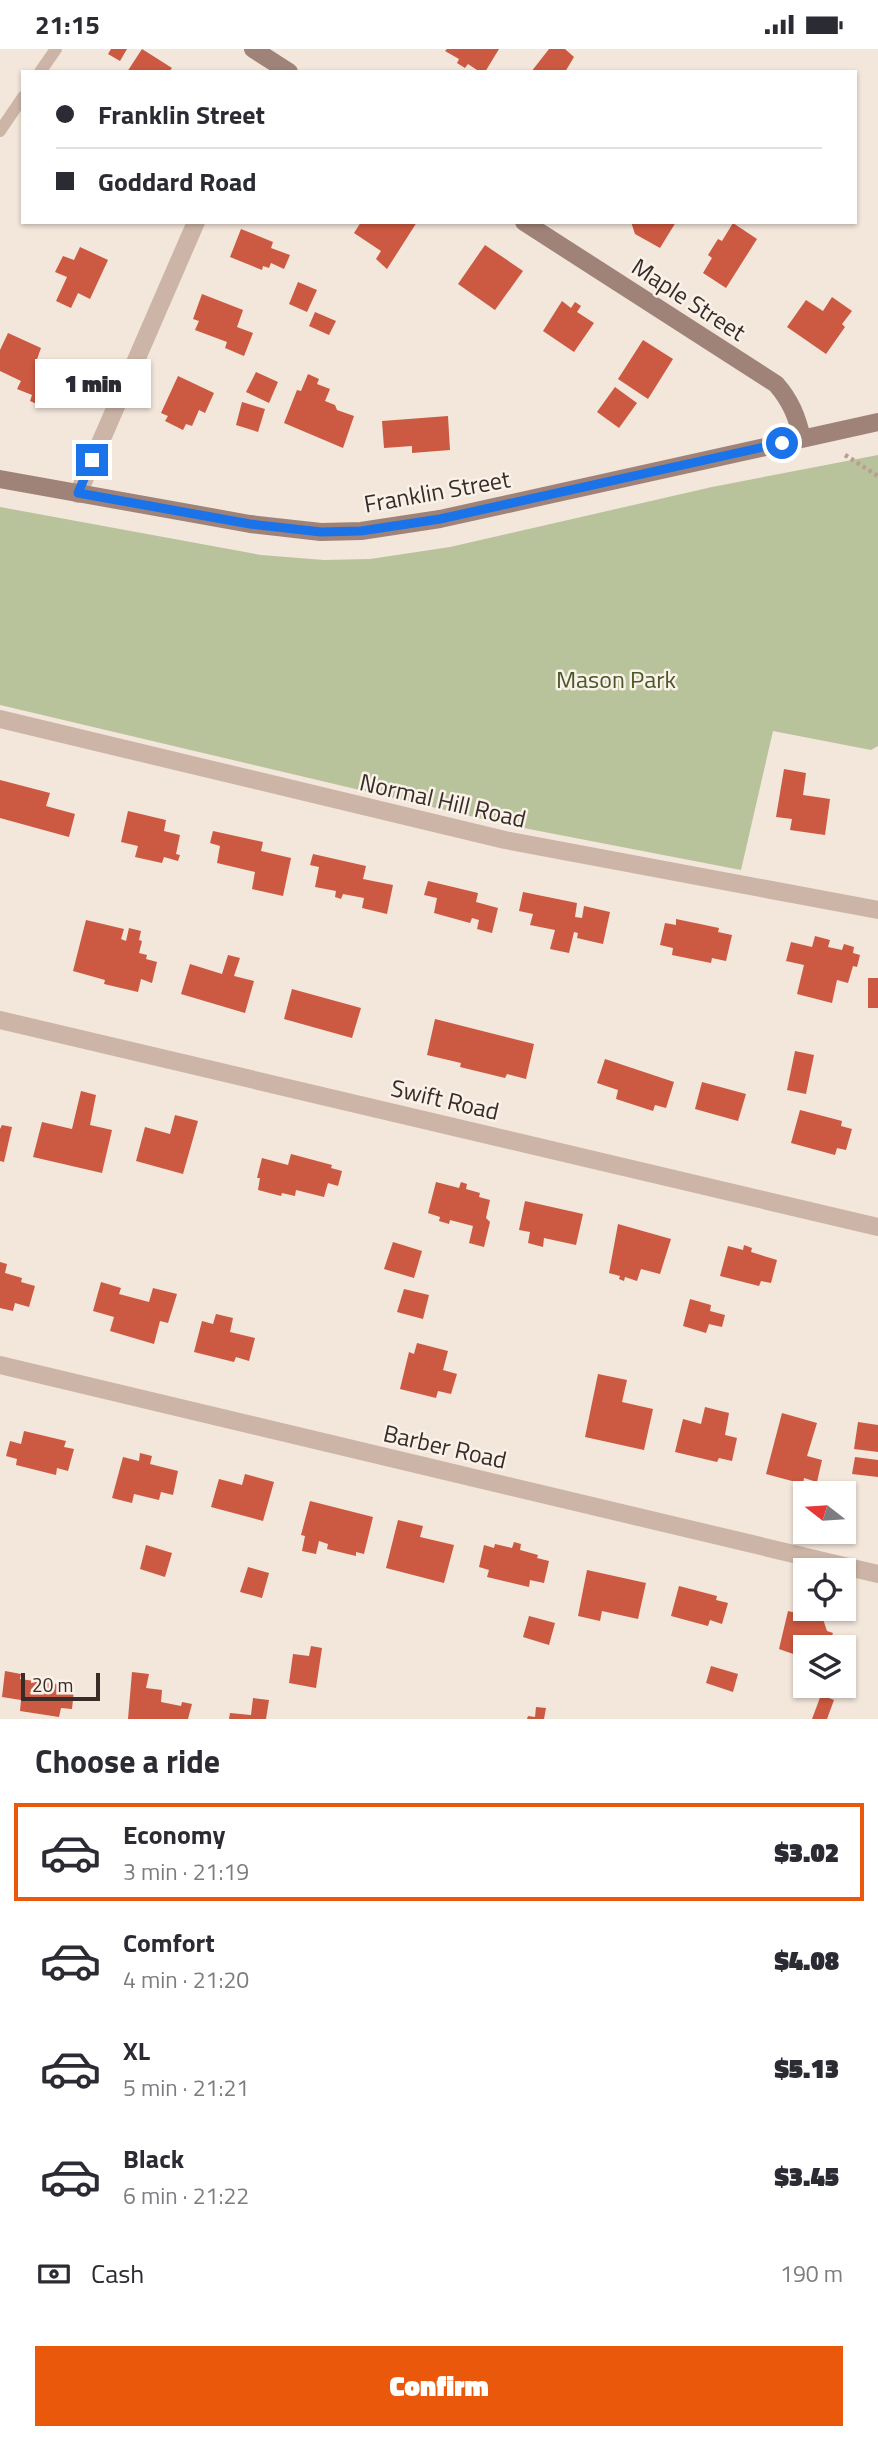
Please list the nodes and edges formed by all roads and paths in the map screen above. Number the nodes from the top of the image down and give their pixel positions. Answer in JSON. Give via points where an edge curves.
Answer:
{"nodes":[{"id":1,"x":56,"y":49,"type":"edge"},
{"id":2,"x":261,"y":60,"type":"edge"},
{"id":3,"x":41,"y":70,"type":"edge"},
{"id":4,"x":284,"y":70,"type":"edge"},
{"id":5,"x":21,"y":100,"type":"edge"},
{"id":6,"x":0,"y":131,"type":"edge"},
{"id":7,"x":195,"y":224,"type":"edge"},
{"id":8,"x":527,"y":224,"type":"edge"},
{"id":9,"x":878,"y":422,"type":"edge"},
{"id":10,"x":802,"y":438,"type":"junction"},
{"id":11,"x":845,"y":455,"type":"dead end"},
{"id":12,"x":878,"y":476,"type":"edge"},
{"id":13,"x":0,"y":479,"type":"edge"},
{"id":14,"x":78,"y":493,"type":"junction"},
{"id":15,"x":0,"y":719,"type":"edge"},
{"id":16,"x":878,"y":909,"type":"edge"},
{"id":17,"x":0,"y":1020,"type":"edge"},
{"id":18,"x":878,"y":1227,"type":"edge"},
{"id":19,"x":0,"y":1365,"type":"edge"},
{"id":20,"x":878,"y":1574,"type":"edge"}],
"edges":[{"from":1,"to":3,"type":"lane"},
{"from":2,"to":4,"type":"street"},
{"from":5,"to":6,"type":"lane"},
{"from":7,"to":14,"type":"street"},
{"from":8,"to":10,"type":"street","name":"Maple Street","via":[[776,384],[789,399]]},
{"from":9,"to":10,"type":"street","name":"Franklin Street"},
{"from":10,"to":14,"type":"street","name":"Franklin Street","via":[[440,519],[361,531],[321,532],[250,524]]},
{"from":11,"to":12,"type":"path"},
{"from":13,"to":14,"type":"street","name":"Franklin Street"},
{"from":15,"to":16,"type":"street","name":"Normal Hill Road","via":[[505,841]]},
{"from":17,"to":18,"type":"street","name":"Swift Road"},
{"from":19,"to":20,"type":"street","name":"Barber Road"}]}
